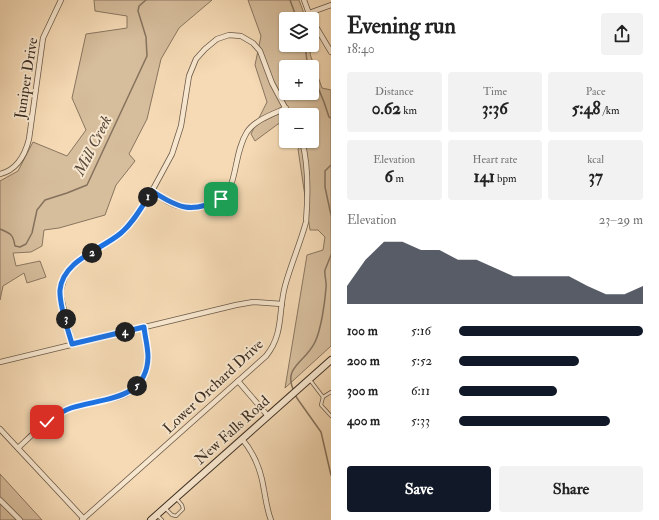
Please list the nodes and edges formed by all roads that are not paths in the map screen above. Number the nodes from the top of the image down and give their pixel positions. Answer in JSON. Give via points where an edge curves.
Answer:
{"nodes":[{"id":1,"x":61,"y":0,"type":"edge"},
{"id":2,"x":304,"y":0,"type":"edge"},
{"id":3,"x":331,"y":5,"type":"edge"},
{"id":4,"x":309,"y":12,"type":"edge"},
{"id":5,"x":312,"y":12,"type":"edge"},
{"id":6,"x":319,"y":32,"type":"edge"},
{"id":7,"x":331,"y":52,"type":"edge"},
{"id":8,"x":286,"y":108,"type":"edge"},
{"id":9,"x":279,"y":112,"type":"edge"},
{"id":10,"x":303,"y":148,"type":"edge"},
{"id":11,"x":0,"y":174,"type":"edge"},
{"id":12,"x":152,"y":191,"type":"junction"},
{"id":13,"x":282,"y":304,"type":"junction"},
{"id":14,"x":144,"y":327,"type":"junction"},
{"id":15,"x":72,"y":344,"type":"junction"},
{"id":16,"x":331,"y":360,"type":"edge"},
{"id":17,"x":0,"y":362,"type":"edge"},
{"id":18,"x":309,"y":380,"type":"junction"},
{"id":19,"x":238,"y":381,"type":"junction"},
{"id":20,"x":331,"y":392,"type":"edge"},
{"id":21,"x":323,"y":398,"type":"junction"},
{"id":22,"x":268,"y":416,"type":"junction"},
{"id":23,"x":331,"y":416,"type":"edge"},
{"id":24,"x":0,"y":429,"type":"edge"},
{"id":25,"x":242,"y":439,"type":"junction"},
{"id":26,"x":18,"y":448,"type":"junction"},
{"id":27,"x":176,"y":498,"type":"junction"},
{"id":28,"x":0,"y":500,"type":"edge"},
{"id":29,"x":165,"y":508,"type":"junction"},
{"id":30,"x":157,"y":515,"type":"junction"},
{"id":31,"x":83,"y":519,"type":"edge"},
{"id":32,"x":20,"y":520,"type":"edge"},
{"id":33,"x":151,"y":520,"type":"edge"},
{"id":34,"x":162,"y":520,"type":"edge"},
{"id":35,"x":271,"y":520,"type":"edge"}],
"edges":[{"from":1,"to":11,"type":"street","name":"Juniper Drive","via":[[43,38],[26,150],[13,168]]},
{"from":2,"to":4,"type":"street"},
{"from":3,"to":5,"type":"street"},
{"from":6,"to":7,"type":"street"},
{"from":8,"to":12,"type":"street","via":[[272,83],[260,51],[253,43],[236,35],[217,39],[196,59],[193,66],[177,141]]},
{"from":9,"to":12,"type":"street","via":[[254,124],[246,133],[231,185],[221,199],[184,208],[174,205]]},
{"from":10,"to":13,"type":"street","name":"Lower Orchard Drive","via":[[306,161],[306,222]]},
{"from":12,"to":15,"type":"street","via":[[134,220],[121,233],[68,270],[60,293]]},
{"from":13,"to":14,"type":"street","via":[[253,302]]},
{"from":13,"to":19,"type":"street","name":"Lower Orchard Drive","via":[[273,347]]},
{"from":14,"to":15,"type":"street"},
{"from":14,"to":26,"type":"street","via":[[148,351],[147,366],[135,388],[120,396],[60,413]]},
{"from":15,"to":17,"type":"street"},
{"from":16,"to":18,"type":"main road","name":"New Falls Road"},
{"from":18,"to":21,"type":"lane"},
{"from":18,"to":22,"type":"main road","name":"New Falls Road"},
{"from":19,"to":22,"type":"street"},
{"from":19,"to":31,"type":"street","name":"Lower Orchard Drive"},
{"from":20,"to":21,"type":"lane"},
{"from":21,"to":23,"type":"lane","via":[[322,405]]},
{"from":22,"to":25,"type":"main road","name":"New Falls Road"},
{"from":24,"to":26,"type":"street"},
{"from":25,"to":27,"type":"main road","name":"New Falls Road"},
{"from":25,"to":35,"type":"street","via":[[252,452],[260,470]]},
{"from":26,"to":31,"type":"street"},
{"from":27,"to":29,"type":"main road","name":"New Falls Road"},
{"from":27,"to":29,"type":"lane","via":[[183,509],[176,516]]},
{"from":28,"to":32,"type":"street"},
{"from":29,"to":30,"type":"main road","name":"New Falls Road"},
{"from":30,"to":33,"type":"main road","name":"New Falls Road"},
{"from":30,"to":34,"type":"lane"}]}
